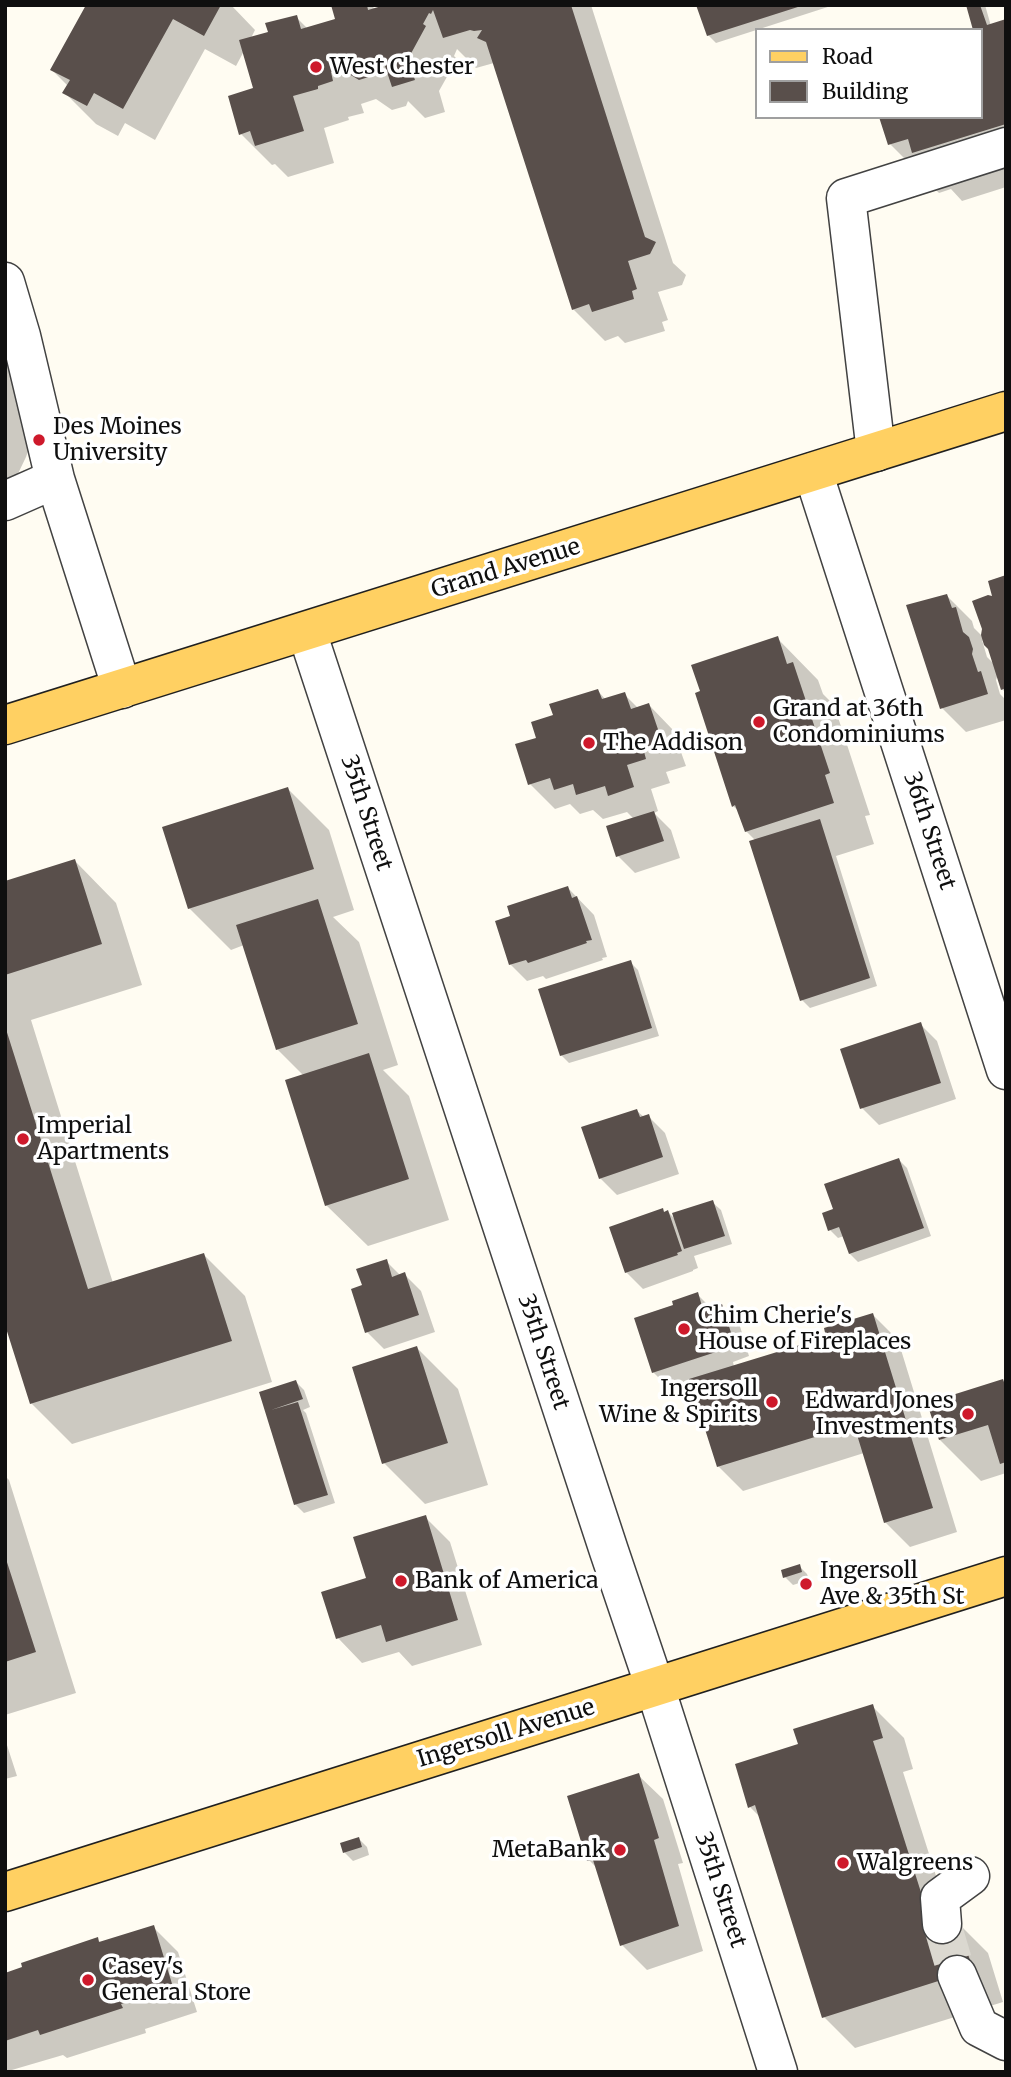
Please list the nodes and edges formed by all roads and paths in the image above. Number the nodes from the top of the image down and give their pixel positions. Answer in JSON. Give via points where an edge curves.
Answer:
{"nodes":[{"id":1,"x":1006,"y":148,"type":"edge"},
{"id":2,"x":5,"y":282,"type":"edge"},
{"id":3,"x":1006,"y":411,"type":"edge"},
{"id":4,"x":876,"y":452,"type":"junction"},
{"id":5,"x":813,"y":472,"type":"junction"},
{"id":6,"x":55,"y":479,"type":"junction"},
{"id":7,"x":5,"y":501,"type":"edge"},
{"id":8,"x":307,"y":632,"type":"junction"},
{"id":9,"x":122,"y":689,"type":"junction"},
{"id":10,"x":5,"y":725,"type":"edge"},
{"id":11,"x":1006,"y":1070,"type":"edge"},
{"id":12,"x":1006,"y":1576,"type":"edge"},
{"id":13,"x":655,"y":1687,"type":"junction"},
{"id":14,"x":970,"y":1876,"type":"dead end"},
{"id":15,"x":5,"y":1892,"type":"edge"},
{"id":16,"x":942,"y":1924,"type":"tunnel mouth"},
{"id":17,"x":957,"y":1975,"type":"tunnel mouth"},
{"id":18,"x":1006,"y":2041,"type":"edge"},
{"id":19,"x":778,"y":2072,"type":"edge"}],
"edges":[{"from":1,"to":4,"type":"street","via":[[846,198]]},
{"from":2,"to":6,"type":"street"},
{"from":3,"to":4,"type":"main road","name":"Grand Avenue"},
{"from":4,"to":5,"type":"main road","name":"Grand Avenue"},
{"from":5,"to":8,"type":"main road","name":"Grand Avenue"},
{"from":5,"to":11,"type":"street","name":"36th Street"},
{"from":6,"to":7,"type":"street"},
{"from":6,"to":9,"type":"street"},
{"from":8,"to":9,"type":"main road","name":"Grand Avenue"},
{"from":8,"to":13,"type":"street","name":"35th Street"},
{"from":9,"to":10,"type":"main road","name":"Grand Avenue"},
{"from":12,"to":13,"type":"main road","name":"Ingersoll Avenue"},
{"from":13,"to":15,"type":"main road","name":"Ingersoll Avenue"},
{"from":13,"to":19,"type":"street","name":"35th Street"},
{"from":14,"to":16,"type":"street","via":[[940,1898]]},
{"from":17,"to":18,"type":"street","via":[[979,2027]]}]}
